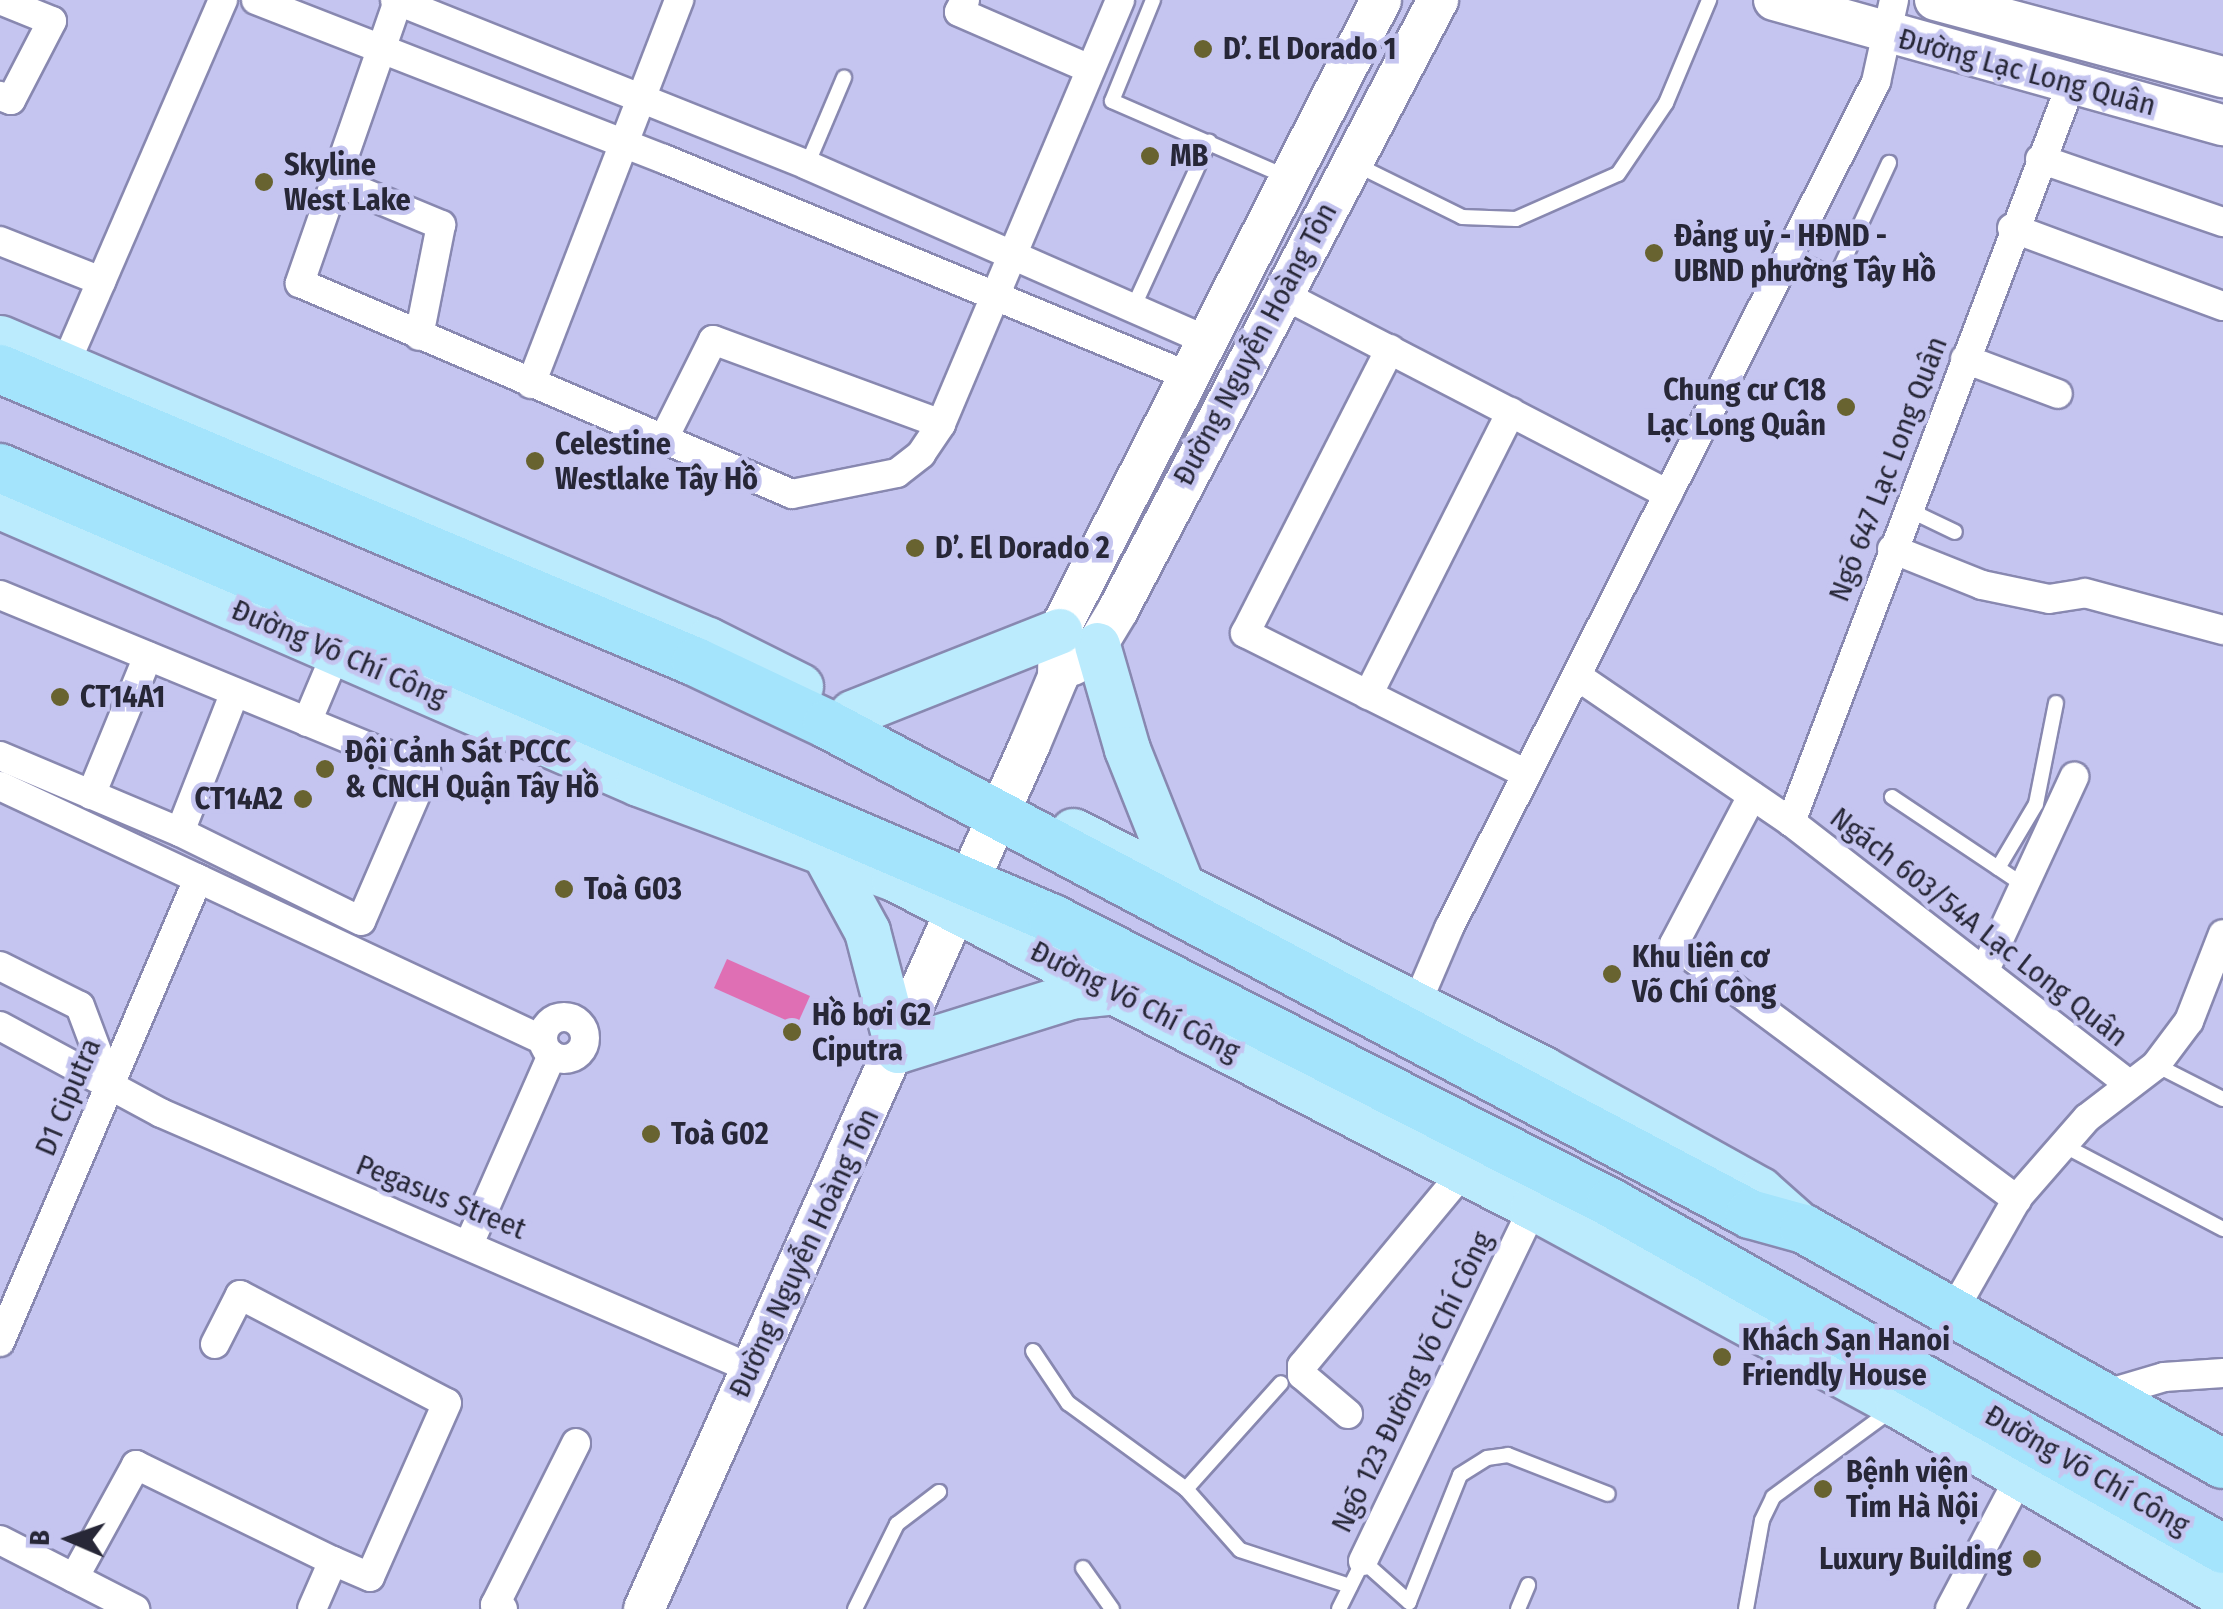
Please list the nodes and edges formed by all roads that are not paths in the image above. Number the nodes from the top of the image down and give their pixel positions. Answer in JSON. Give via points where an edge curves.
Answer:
{"nodes":[{"id":1,"x":0,"y":0,"type":"edge"},
{"id":2,"x":223,"y":0,"type":"edge"},
{"id":3,"x":256,"y":0,"type":"edge"},
{"id":4,"x":679,"y":0,"type":"edge"},
{"id":5,"x":965,"y":0,"type":"edge"},
{"id":6,"x":1120,"y":0,"type":"edge"},
{"id":7,"x":1153,"y":0,"type":"edge"},
{"id":8,"x":1381,"y":0,"type":"edge"},
{"id":9,"x":1438,"y":0,"type":"edge"},
{"id":10,"x":1709,"y":0,"type":"edge"},
{"id":11,"x":1774,"y":0,"type":"edge"},
{"id":12,"x":1936,"y":0,"type":"edge"},
{"id":13,"x":397,"y":1,"type":"edge"},
{"id":14,"x":1890,"y":17,"type":"edge"},
{"id":15,"x":381,"y":49,"type":"junction"},
{"id":16,"x":1090,"y":69,"type":"junction"},
{"id":17,"x":2223,"y":76,"type":"edge"},
{"id":18,"x":844,"y":78,"type":"dead end"},
{"id":19,"x":2071,"y":84,"type":"junction"},
{"id":20,"x":0,"y":96,"type":"edge"},
{"id":21,"x":642,"y":100,"type":"junction"},
{"id":22,"x":2223,"y":125,"type":"edge"},
{"id":23,"x":1209,"y":142,"type":"junction"},
{"id":24,"x":624,"y":143,"type":"junction"},
{"id":25,"x":2040,"y":158,"type":"junction"},
{"id":26,"x":1352,"y":162,"type":"junction"},
{"id":27,"x":1889,"y":163,"type":"dead end"},
{"id":28,"x":807,"y":165,"type":"junction"},
{"id":29,"x":1290,"y":178,"type":"junction"},
{"id":30,"x":335,"y":182,"type":"junction"},
{"id":31,"x":2223,"y":222,"type":"edge"},
{"id":32,"x":2012,"y":228,"type":"junction"},
{"id":33,"x":0,"y":241,"type":"edge"},
{"id":34,"x":1788,"y":254,"type":"junction"},
{"id":35,"x":1010,"y":255,"type":"junction"},
{"id":36,"x":101,"y":281,"type":"junction"},
{"id":37,"x":1280,"y":292,"type":"junction"},
{"id":38,"x":995,"y":293,"type":"junction"},
{"id":39,"x":2223,"y":306,"type":"edge"},
{"id":40,"x":1133,"y":308,"type":"junction"},
{"id":41,"x":418,"y":336,"type":"junction"},
{"id":42,"x":0,"y":338,"type":"edge"},
{"id":43,"x":1390,"y":350,"type":"junction"},
{"id":44,"x":1194,"y":357,"type":"junction"},
{"id":45,"x":1964,"y":360,"type":"junction"},
{"id":46,"x":65,"y":365,"type":"junction"},
{"id":47,"x":0,"y":369,"type":"edge"},
{"id":48,"x":531,"y":384,"type":"junction"},
{"id":49,"x":2058,"y":394,"type":"dead end"},
{"id":50,"x":1511,"y":412,"type":"junction"},
{"id":51,"x":941,"y":424,"type":"junction"},
{"id":52,"x":662,"y":442,"type":"junction"},
{"id":53,"x":0,"y":468,"type":"edge"},
{"id":54,"x":1668,"y":494,"type":"junction"},
{"id":55,"x":0,"y":506,"type":"edge"},
{"id":56,"x":1906,"y":508,"type":"junction"},
{"id":57,"x":1955,"y":532,"type":"dead end"},
{"id":58,"x":1892,"y":549,"type":"junction"},
{"id":59,"x":0,"y":596,"type":"edge"},
{"id":60,"x":2223,"y":630,"type":"edge"},
{"id":61,"x":1078,"y":638,"type":"junction"},
{"id":62,"x":336,"y":652,"type":"junction"},
{"id":63,"x":148,"y":656,"type":"junction"},
{"id":64,"x":1576,"y":676,"type":"junction"},
{"id":65,"x":236,"y":692,"type":"junction"},
{"id":66,"x":1368,"y":695,"type":"junction"},
{"id":67,"x":2056,"y":702,"type":"dead end"},
{"id":68,"x":852,"y":713,"type":"junction"},
{"id":69,"x":306,"y":722,"type":"junction"},
{"id":70,"x":0,"y":756,"type":"edge"},
{"id":71,"x":931,"y":766,"type":"junction"},
{"id":72,"x":1527,"y":774,"type":"junction"},
{"id":73,"x":2074,"y":777,"type":"dead end"},
{"id":74,"x":0,"y":786,"type":"edge"},
{"id":75,"x":91,"y":795,"type":"junction"},
{"id":76,"x":1752,"y":796,"type":"junction"},
{"id":77,"x":1892,"y":797,"type":"dead end"},
{"id":78,"x":1002,"y":808,"type":"junction"},
{"id":79,"x":1790,"y":822,"type":"junction"},
{"id":80,"x":180,"y":832,"type":"junction"},
{"id":81,"x":1075,"y":832,"type":"joint"},
{"id":82,"x":823,"y":850,"type":"junction"},
{"id":83,"x":1998,"y":868,"type":"junction"},
{"id":84,"x":894,"y":878,"type":"joint"},
{"id":85,"x":198,"y":879,"type":"junction"},
{"id":86,"x":1179,"y":880,"type":"junction"},
{"id":87,"x":2024,"y":886,"type":"junction"},
{"id":88,"x":964,"y":895,"type":"junction"},
{"id":89,"x":2223,"y":934,"type":"edge"},
{"id":90,"x":1057,"y":941,"type":"junction"},
{"id":91,"x":0,"y":966,"type":"edge"},
{"id":92,"x":1985,"y":970,"type":"junction"},
{"id":93,"x":1116,"y":991,"type":"junction"},
{"id":94,"x":1417,"y":1003,"type":"junction"},
{"id":95,"x":0,"y":1026,"type":"edge"},
{"id":96,"x":898,"y":1050,"type":"junction"},
{"id":97,"x":2156,"y":1064,"type":"junction"},
{"id":98,"x":109,"y":1083,"type":"junction"},
{"id":99,"x":2127,"y":1083,"type":"junction"},
{"id":100,"x":2223,"y":1099,"type":"edge"},
{"id":101,"x":2063,"y":1145,"type":"junction"},
{"id":102,"x":1464,"y":1171,"type":"junction"},
{"id":103,"x":2017,"y":1200,"type":"junction"},
{"id":104,"x":1533,"y":1207,"type":"junction"},
{"id":105,"x":1804,"y":1229,"type":"junction"},
{"id":106,"x":2223,"y":1229,"type":"edge"},
{"id":107,"x":469,"y":1244,"type":"junction"},
{"id":108,"x":1950,"y":1315,"type":"junction"},
{"id":109,"x":0,"y":1342,"type":"edge"},
{"id":110,"x":215,"y":1344,"type":"dead end"},
{"id":111,"x":1032,"y":1351,"type":"dead end"},
{"id":112,"x":750,"y":1368,"type":"junction"},
{"id":113,"x":2223,"y":1373,"type":"edge"},
{"id":114,"x":1281,"y":1382,"type":"dead end"},
{"id":115,"x":2098,"y":1397,"type":"junction"},
{"id":116,"x":1898,"y":1405,"type":"junction"},
{"id":117,"x":1348,"y":1414,"type":"dead end"},
{"id":118,"x":576,"y":1443,"type":"dead end"},
{"id":119,"x":2223,"y":1464,"type":"edge"},
{"id":120,"x":2020,"y":1476,"type":"junction"},
{"id":121,"x":1186,"y":1489,"type":"junction"},
{"id":122,"x":939,"y":1492,"type":"dead end"},
{"id":123,"x":1608,"y":1494,"type":"dead end"},
{"id":124,"x":0,"y":1540,"type":"edge"},
{"id":125,"x":2223,"y":1550,"type":"edge"},
{"id":126,"x":333,"y":1561,"type":"junction"},
{"id":127,"x":1084,"y":1568,"type":"dead end"},
{"id":128,"x":1356,"y":1573,"type":"junction"},
{"id":129,"x":74,"y":1578,"type":"junction"},
{"id":130,"x":1528,"y":1584,"type":"dead end"},
{"id":131,"x":2223,"y":1595,"type":"edge"},
{"id":132,"x":130,"y":1608,"type":"edge"},
{"id":133,"x":312,"y":1609,"type":"edge"},
{"id":134,"x":502,"y":1609,"type":"edge"},
{"id":135,"x":644,"y":1609,"type":"edge"},
{"id":136,"x":855,"y":1609,"type":"edge"},
{"id":137,"x":1112,"y":1609,"type":"edge"},
{"id":138,"x":1339,"y":1609,"type":"edge"},
{"id":139,"x":1518,"y":1609,"type":"edge"},
{"id":140,"x":1746,"y":1609,"type":"edge"},
{"id":141,"x":1950,"y":1609,"type":"edge"}],
"edges":[{"from":1,"to":20,"type":"street","via":[[52,21],[10,100]]},
{"from":2,"to":36,"type":"street"},
{"from":3,"to":15,"type":"street"},
{"from":4,"to":21,"type":"street"},
{"from":5,"to":16,"type":"street","via":[[959,12]]},
{"from":6,"to":16,"type":"street"},
{"from":7,"to":23,"type":"lane","via":[[1112,102]]},
{"from":8,"to":29,"type":"main road","name":"Đường Nguyễn Hoàng Tôn"},
{"from":9,"to":26,"type":"main road","name":"Đường Nguyễn Hoàng Tôn"},
{"from":10,"to":26,"type":"lane","via":[[1666,103],[1618,174],[1516,219],[1462,217]]},
{"from":11,"to":14,"type":"main road","name":"Đường Lạc Long Quân"},
{"from":12,"to":17,"type":"main road","name":"Đường Lạc Long Quân"},
{"from":13,"to":15,"type":"street"},
{"from":13,"to":21,"type":"street"},
{"from":14,"to":19,"type":"main road","name":"Đường Lạc Long Quân"},
{"from":14,"to":34,"type":"street","via":[[1876,82]]},
{"from":15,"to":24,"type":"street"},
{"from":15,"to":30,"type":"street"},
{"from":16,"to":35,"type":"street"},
{"from":18,"to":28,"type":"lane"},
{"from":19,"to":22,"type":"main road","name":"Đường Lạc Long Quân"},
{"from":19,"to":25,"type":"street","name":"Ngõ 647 Lạc Long Quân"},
{"from":21,"to":24,"type":"street"},
{"from":21,"to":28,"type":"street"},
{"from":23,"to":29,"type":"lane"},
{"from":23,"to":40,"type":"lane"},
{"from":24,"to":38,"type":"street"},
{"from":24,"to":48,"type":"street"},
{"from":25,"to":31,"type":"street"},
{"from":25,"to":32,"type":"street","name":"Ngõ 647 Lạc Long Quân"},
{"from":26,"to":37,"type":"main road","name":"Đường Nguyễn Hoàng Tôn"},
{"from":27,"to":34,"type":"lane","via":[[1836,277]]},
{"from":28,"to":35,"type":"street"},
{"from":29,"to":44,"type":"main road","name":"Đường Nguyễn Hoàng Tôn"},
{"from":30,"to":41,"type":"street","via":[[441,225]]},
{"from":30,"to":41,"type":"street","via":[[300,283]]},
{"from":32,"to":39,"type":"street"},
{"from":32,"to":45,"type":"street","name":"Ngõ 647 Lạc Long Quân"},
{"from":33,"to":36,"type":"street"},
{"from":34,"to":54,"type":"street"},
{"from":35,"to":38,"type":"street"},
{"from":35,"to":40,"type":"street"},
{"from":36,"to":46,"type":"street"},
{"from":37,"to":43,"type":"street"},
{"from":37,"to":61,"type":"main road","name":"Đường Nguyễn Hoàng Tôn"},
{"from":38,"to":44,"type":"street"},
{"from":38,"to":51,"type":"street"},
{"from":40,"to":44,"type":"street"},
{"from":41,"to":48,"type":"street"},
{"from":42,"to":46,"type":"main road"},
{"from":43,"to":50,"type":"street"},
{"from":43,"to":66,"type":"street","via":[[1245,633]]},
{"from":44,"to":61,"type":"main road","name":"Đường Nguyễn Hoàng Tôn"},
{"from":45,"to":49,"type":"street"},
{"from":45,"to":56,"type":"street","name":"Ngõ 647 Lạc Long Quân"},
{"from":46,"to":68,"type":"main road","via":[[708,640]]},
{"from":47,"to":71,"type":"highway"},
{"from":48,"to":52,"type":"street"},
{"from":50,"to":54,"type":"street"},
{"from":50,"to":66,"type":"street"},
{"from":51,"to":52,"type":"street","via":[[897,473],[820,494],[762,486]]},
{"from":51,"to":52,"type":"street","via":[[714,340]]},
{"from":53,"to":88,"type":"highway","name":"Đường Võ Chí Công"},
{"from":54,"to":64,"type":"street"},
{"from":55,"to":62,"type":"main road","name":"Đường Võ Chí Công"},
{"from":56,"to":57,"type":"lane"},
{"from":56,"to":58,"type":"street","name":"Ngõ 647 Lạc Long Quân"},
{"from":58,"to":60,"type":"street","via":[[1982,585],[2048,599],[2086,593]]},
{"from":58,"to":79,"type":"street","name":"Ngõ 647 Lạc Long Quân"},
{"from":59,"to":63,"type":"street"},
{"from":61,"to":68,"type":"main road"},
{"from":61,"to":78,"type":"main road","name":"Đường Nguyễn Hoàng Tôn"},
{"from":61,"to":86,"type":"main road"},
{"from":62,"to":69,"type":"street"},
{"from":62,"to":82,"type":"main road","name":"Đường Võ Chí Công","via":[[638,782]]},
{"from":63,"to":65,"type":"street"},
{"from":63,"to":75,"type":"street"},
{"from":64,"to":72,"type":"street"},
{"from":64,"to":76,"type":"street","name":"Ngách 603/54A Lạc Long Quân"},
{"from":65,"to":69,"type":"street"},
{"from":65,"to":80,"type":"street"},
{"from":66,"to":72,"type":"street"},
{"from":67,"to":83,"type":"lane","via":[[2036,804]]},
{"from":68,"to":71,"type":"main road"},
{"from":69,"to":80,"type":"street","via":[[426,770],[361,921]]},
{"from":70,"to":75,"type":"street"},
{"from":71,"to":78,"type":"highway"},
{"from":72,"to":94,"type":"street"},
{"from":73,"to":87,"type":"street"},
{"from":74,"to":85,"type":"street"},
{"from":75,"to":80,"type":"street"},
{"from":76,"to":79,"type":"street","name":"Ngách 603/54A Lạc Long Quân"},
{"from":76,"to":103,"type":"street","via":[[1674,944]]},
{"from":77,"to":83,"type":"lane"},
{"from":78,"to":81,"type":"highway"},
{"from":78,"to":88,"type":"main road","name":"Đường Nguyễn Hoàng Tôn"},
{"from":78,"to":105,"type":"highway","via":[[1750,1214]]},
{"from":79,"to":92,"type":"street","name":"Ngách 603/54A Lạc Long Quân"},
{"from":81,"to":86,"type":"main road"},
{"from":82,"to":84,"type":"main road","name":"Đường Võ Chí Công"},
{"from":82,"to":96,"type":"main road","via":[[867,931]]},
{"from":83,"to":87,"type":"lane"},
{"from":84,"to":88,"type":"highway"},
{"from":85,"to":98,"type":"street","name":"D1 Ciputra"},
{"from":85,"to":107,"type":"street","via":[[548,1048]]},
{"from":86,"to":94,"type":"main road"},
{"from":87,"to":92,"type":"street"},
{"from":88,"to":90,"type":"highway","name":"Đường Võ Chí Công"},
{"from":88,"to":96,"type":"main road","name":"Đường Nguyễn Hoàng Tôn"},
{"from":89,"to":97,"type":"street","via":[[2189,1020]]},
{"from":90,"to":93,"type":"main road","name":"Đường Võ Chí Công"},
{"from":90,"to":125,"type":"highway","name":"Đường Võ Chí Công","via":[[1611,1202]]},
{"from":91,"to":98,"type":"street","via":[[80,1006]]},
{"from":92,"to":99,"type":"street","name":"Ngách 603/54A Lạc Long Quân"},
{"from":93,"to":96,"type":"main road","via":[[1070,996]]},
{"from":93,"to":102,"type":"main road","name":"Đường Võ Chí Công"},
{"from":94,"to":105,"type":"main road","via":[[1760,1190]]},
{"from":95,"to":98,"type":"street","name":"Pegasus Street"},
{"from":96,"to":112,"type":"main road","name":"Đường Nguyễn Hoàng Tôn"},
{"from":97,"to":99,"type":"street"},
{"from":97,"to":100,"type":"lane"},
{"from":98,"to":107,"type":"street","name":"Pegasus Street","via":[[162,1113]]},
{"from":98,"to":109,"type":"street","name":"D1 Ciputra"},
{"from":99,"to":101,"type":"street"},
{"from":101,"to":103,"type":"street"},
{"from":101,"to":106,"type":"lane"},
{"from":102,"to":104,"type":"main road","name":"Đường Võ Chí Công"},
{"from":102,"to":117,"type":"street","via":[[1302,1366],[1302,1375]]},
{"from":103,"to":108,"type":"street"},
{"from":104,"to":116,"type":"main road","name":"Đường Võ Chí Công"},
{"from":104,"to":128,"type":"street","name":"Ngõ 123 Đường Võ Chí Công"},
{"from":105,"to":108,"type":"highway"},
{"from":107,"to":112,"type":"street","name":"Pegasus Street"},
{"from":108,"to":115,"type":"highway"},
{"from":110,"to":126,"type":"street","via":[[240,1295],[447,1403],[370,1577]]},
{"from":111,"to":121,"type":"lane","via":[[1068,1402]]},
{"from":112,"to":135,"type":"main road","name":"Đường Nguyễn Hoàng Tôn"},
{"from":113,"to":115,"type":"street","via":[[2164,1378]]},
{"from":114,"to":121,"type":"lane"},
{"from":115,"to":119,"type":"highway"},
{"from":116,"to":120,"type":"main road","name":"Đường Võ Chí Công"},
{"from":116,"to":140,"type":"lane","via":[[1773,1497]]},
{"from":118,"to":134,"type":"street","via":[[495,1604]]},
{"from":120,"to":131,"type":"main road","name":"Đường Võ Chí Công"},
{"from":120,"to":141,"type":"street"},
{"from":121,"to":128,"type":"lane","via":[[1240,1550]]},
{"from":122,"to":136,"type":"lane","via":[[897,1524]]},
{"from":123,"to":128,"type":"lane","via":[[1508,1455],[1488,1458],[1460,1475],[1409,1602]]},
{"from":124,"to":129,"type":"street"},
{"from":126,"to":129,"type":"street","via":[[136,1465]]},
{"from":126,"to":133,"type":"street"},
{"from":127,"to":137,"type":"lane"},
{"from":128,"to":138,"type":"lane"},
{"from":129,"to":132,"type":"street"},
{"from":130,"to":139,"type":"lane"}]}
